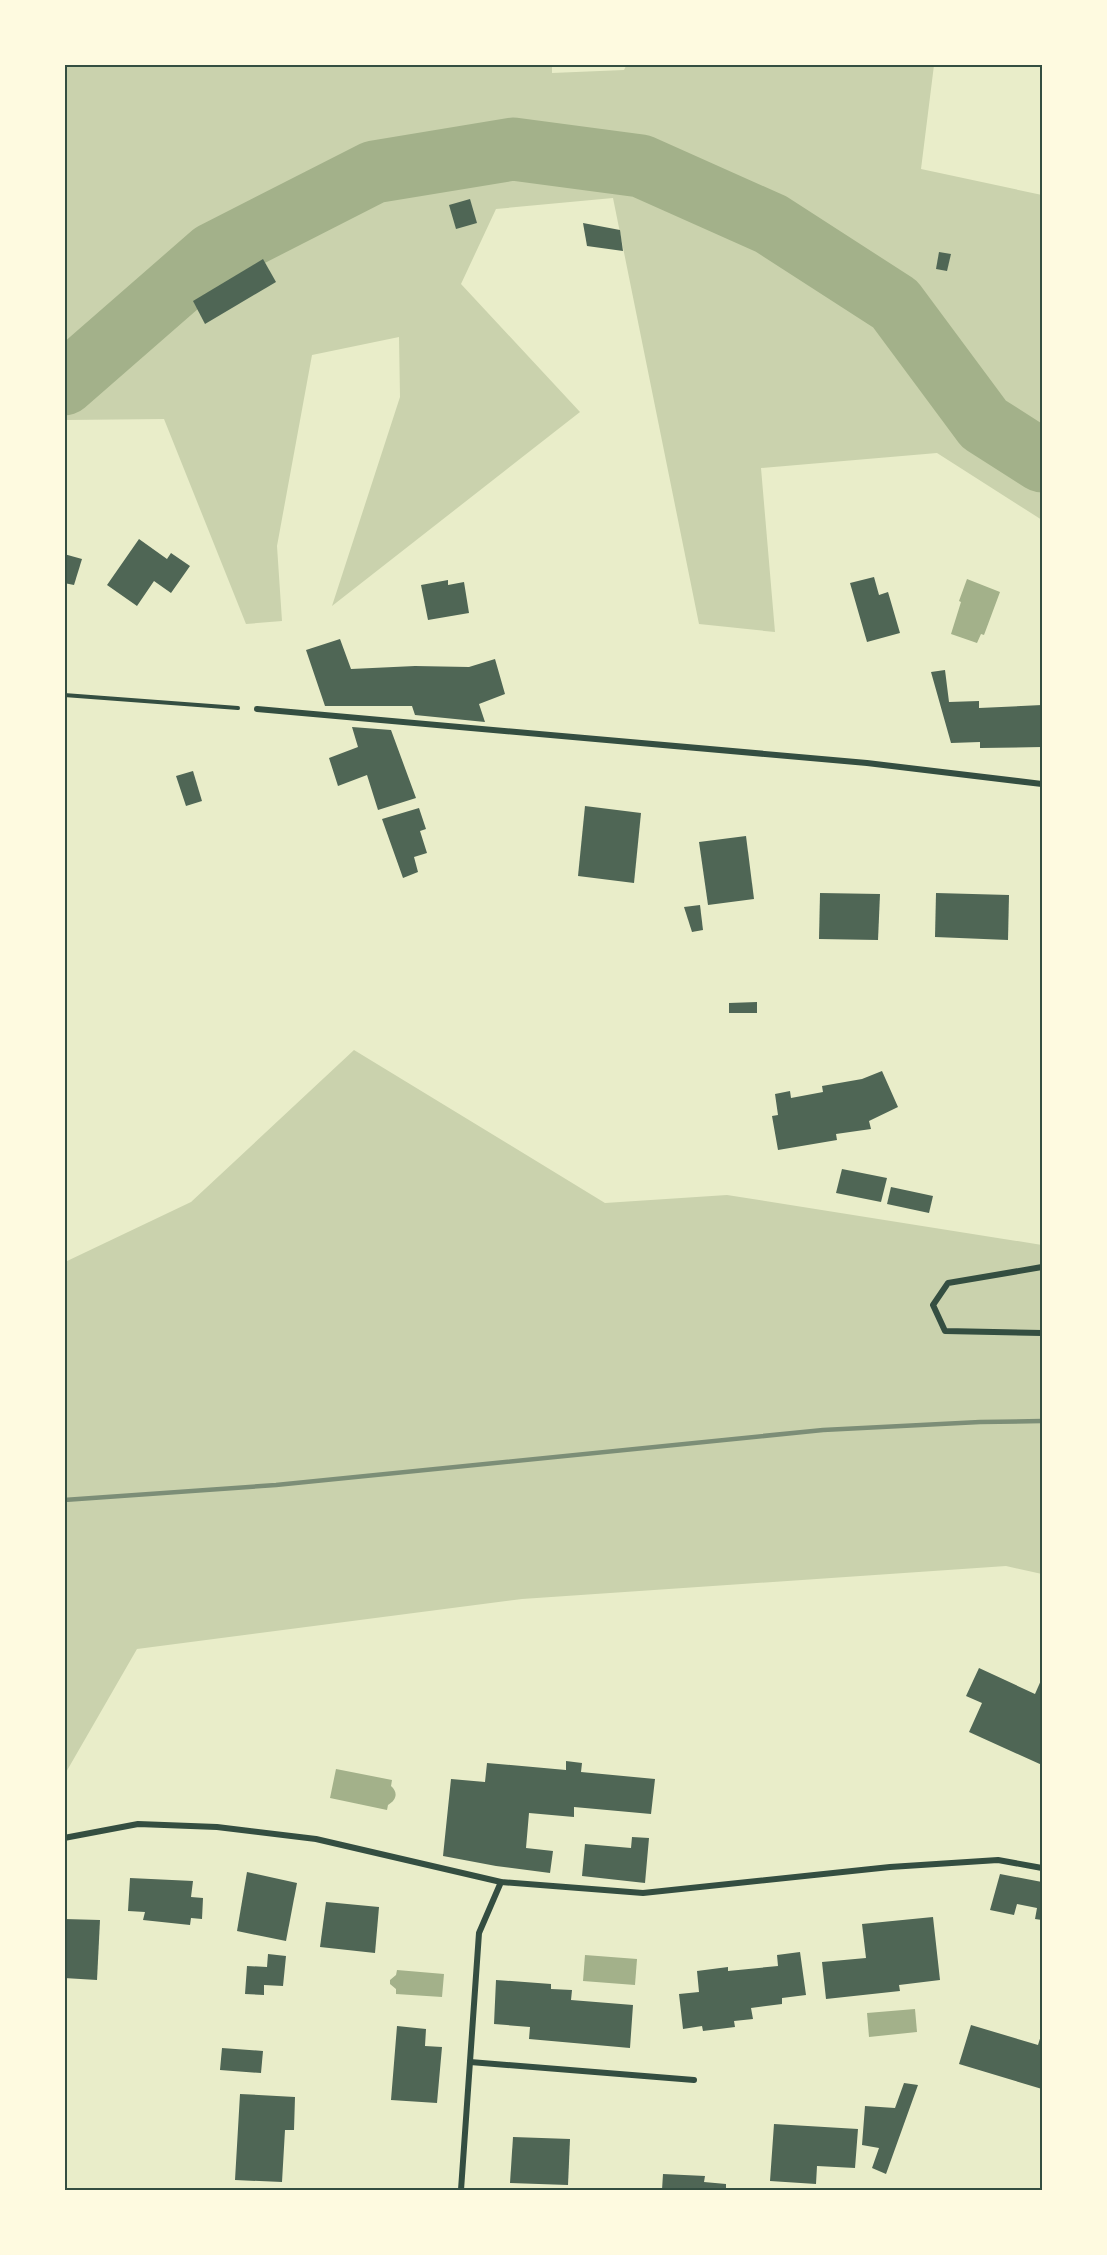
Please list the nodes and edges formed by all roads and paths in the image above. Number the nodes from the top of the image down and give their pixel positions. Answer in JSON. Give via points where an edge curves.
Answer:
{"nodes":[{"id":1,"x":64,"y":695,"type":"edge"},
{"id":2,"x":257,"y":709,"type":"joint"},
{"id":3,"x":1042,"y":784,"type":"edge"},
{"id":4,"x":1042,"y":1267,"type":"edge"},
{"id":5,"x":1042,"y":1333,"type":"edge"},
{"id":6,"x":64,"y":1838,"type":"edge"},
{"id":7,"x":1042,"y":1868,"type":"edge"},
{"id":8,"x":501,"y":1882,"type":"junction"},
{"id":9,"x":470,"y":2062,"type":"junction"},
{"id":10,"x":694,"y":2080,"type":"dead end"},
{"id":11,"x":461,"y":2190,"type":"edge"}],
"edges":[{"from":1,"to":2,"type":"path"},
{"from":2,"to":3,"type":"street","via":[[867,763]]},
{"from":4,"to":5,"type":"street","via":[[948,1283],[933,1305],[945,1331]]},
{"from":6,"to":8,"type":"street","via":[[138,1824],[218,1827],[316,1839]]},
{"from":7,"to":8,"type":"street","via":[[998,1860],[976,1861],[643,1893]]},
{"from":8,"to":9,"type":"street","via":[[479,1933]]},
{"from":9,"to":10,"type":"street"},
{"from":9,"to":11,"type":"street"}]}
